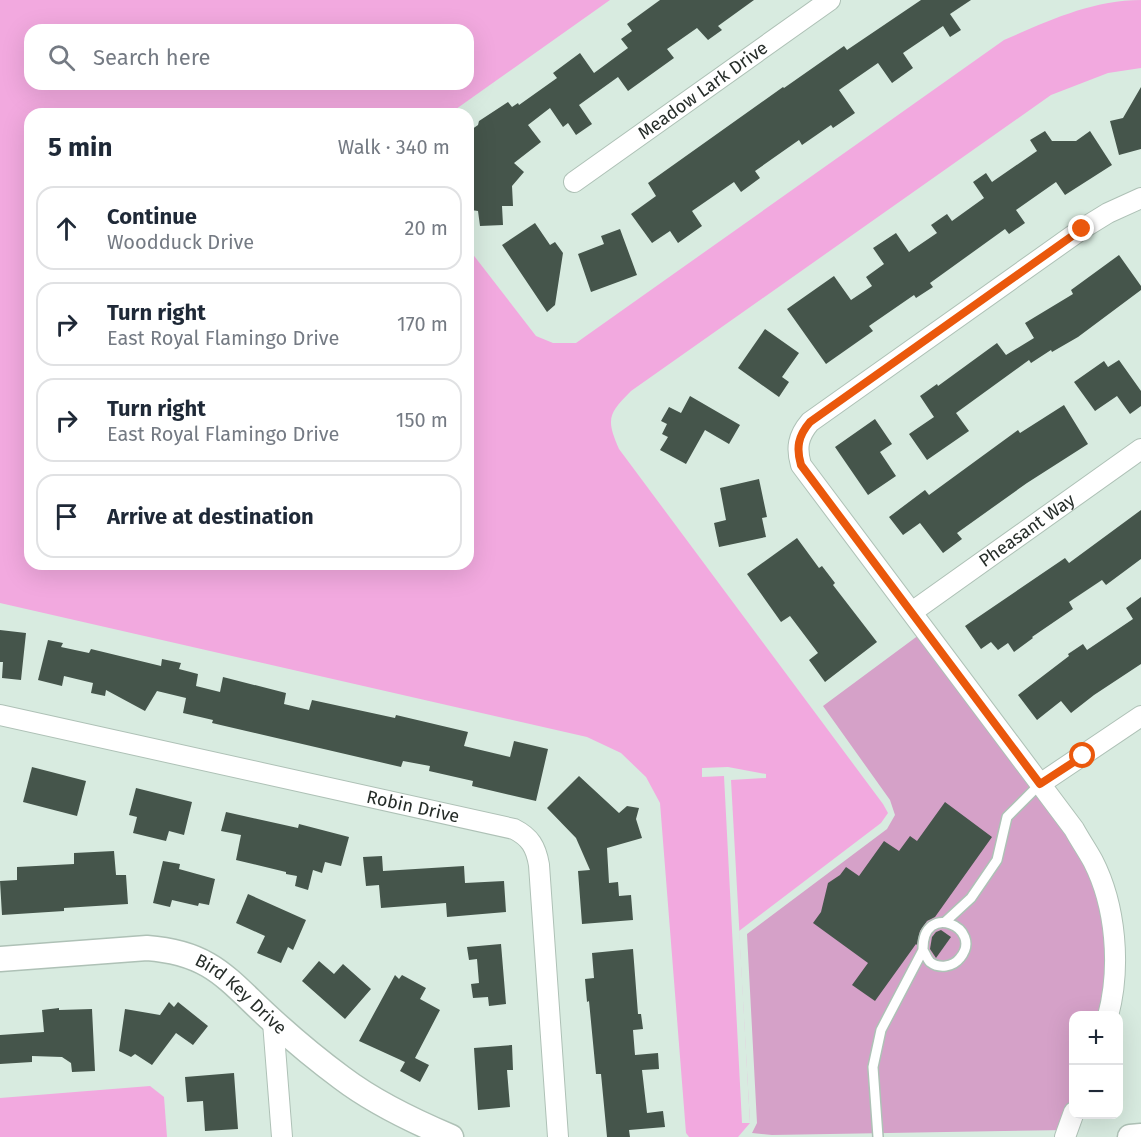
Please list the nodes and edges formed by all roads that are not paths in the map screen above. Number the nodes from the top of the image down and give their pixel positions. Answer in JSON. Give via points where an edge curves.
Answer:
{"nodes":[{"id":1,"x":830,"y":0,"type":"edge"},
{"id":2,"x":573,"y":182,"type":"dead end"},
{"id":3,"x":1141,"y":198,"type":"edge"},
{"id":4,"x":1141,"y":449,"type":"edge"},
{"id":5,"x":912,"y":612,"type":"junction"},
{"id":6,"x":0,"y":715,"type":"edge"},
{"id":7,"x":1141,"y":716,"type":"edge"},
{"id":8,"x":1040,"y":784,"type":"junction"},
{"id":9,"x":945,"y":922,"type":"junction"},
{"id":10,"x":923,"y":950,"type":"junction"},
{"id":11,"x":0,"y":958,"type":"edge"},
{"id":12,"x":1109,"y":1011,"type":"edge"},
{"id":13,"x":273,"y":1022,"type":"junction"},
{"id":14,"x":1071,"y":1119,"type":"edge"},
{"id":15,"x":1141,"y":1136,"type":"edge"},
{"id":16,"x":282,"y":1137,"type":"edge"},
{"id":17,"x":451,"y":1137,"type":"edge"},
{"id":18,"x":558,"y":1137,"type":"edge"},
{"id":19,"x":878,"y":1137,"type":"edge"},
{"id":20,"x":1065,"y":1137,"type":"edge"},
{"id":21,"x":1130,"y":1137,"type":"edge"}],
"edges":[{"from":1,"to":2,"type":"street","name":"Meadow Lark Drive"},
{"from":3,"to":5,"type":"street","via":[[1082,229],[810,422],[803,431],[798,441],[801,465]]},
{"from":4,"to":5,"type":"street","name":"Pheasant Way"},
{"from":5,"to":8,"type":"street"},
{"from":6,"to":18,"type":"street","name":"Robin Drive","via":[[524,834],[533,844],[539,865]]},
{"from":7,"to":8,"type":"street"},
{"from":8,"to":9,"type":"lane","via":[[1006,817],[997,860],[971,898]]},
{"from":8,"to":12,"type":"street","via":[[1084,845],[1106,897],[1114,933]]},
{"from":9,"to":10,"type":"lane","via":[[927,930],[922,939]]},
{"from":9,"to":10,"type":"lane","via":[[958,927],[966,939],[965,952],[956,963],[943,967],[930,962]]},
{"from":10,"to":19,"type":"lane","via":[[881,1030],[873,1067]]},
{"from":11,"to":13,"type":"street","name":"Bird Key Drive","via":[[147,948],[178,952],[220,971]]},
{"from":13,"to":16,"type":"street"},
{"from":13,"to":17,"type":"street","name":"Bird Key Drive","via":[[343,1079],[389,1108]]},
{"from":14,"to":20,"type":"street"},
{"from":15,"to":21,"type":"street"}]}
